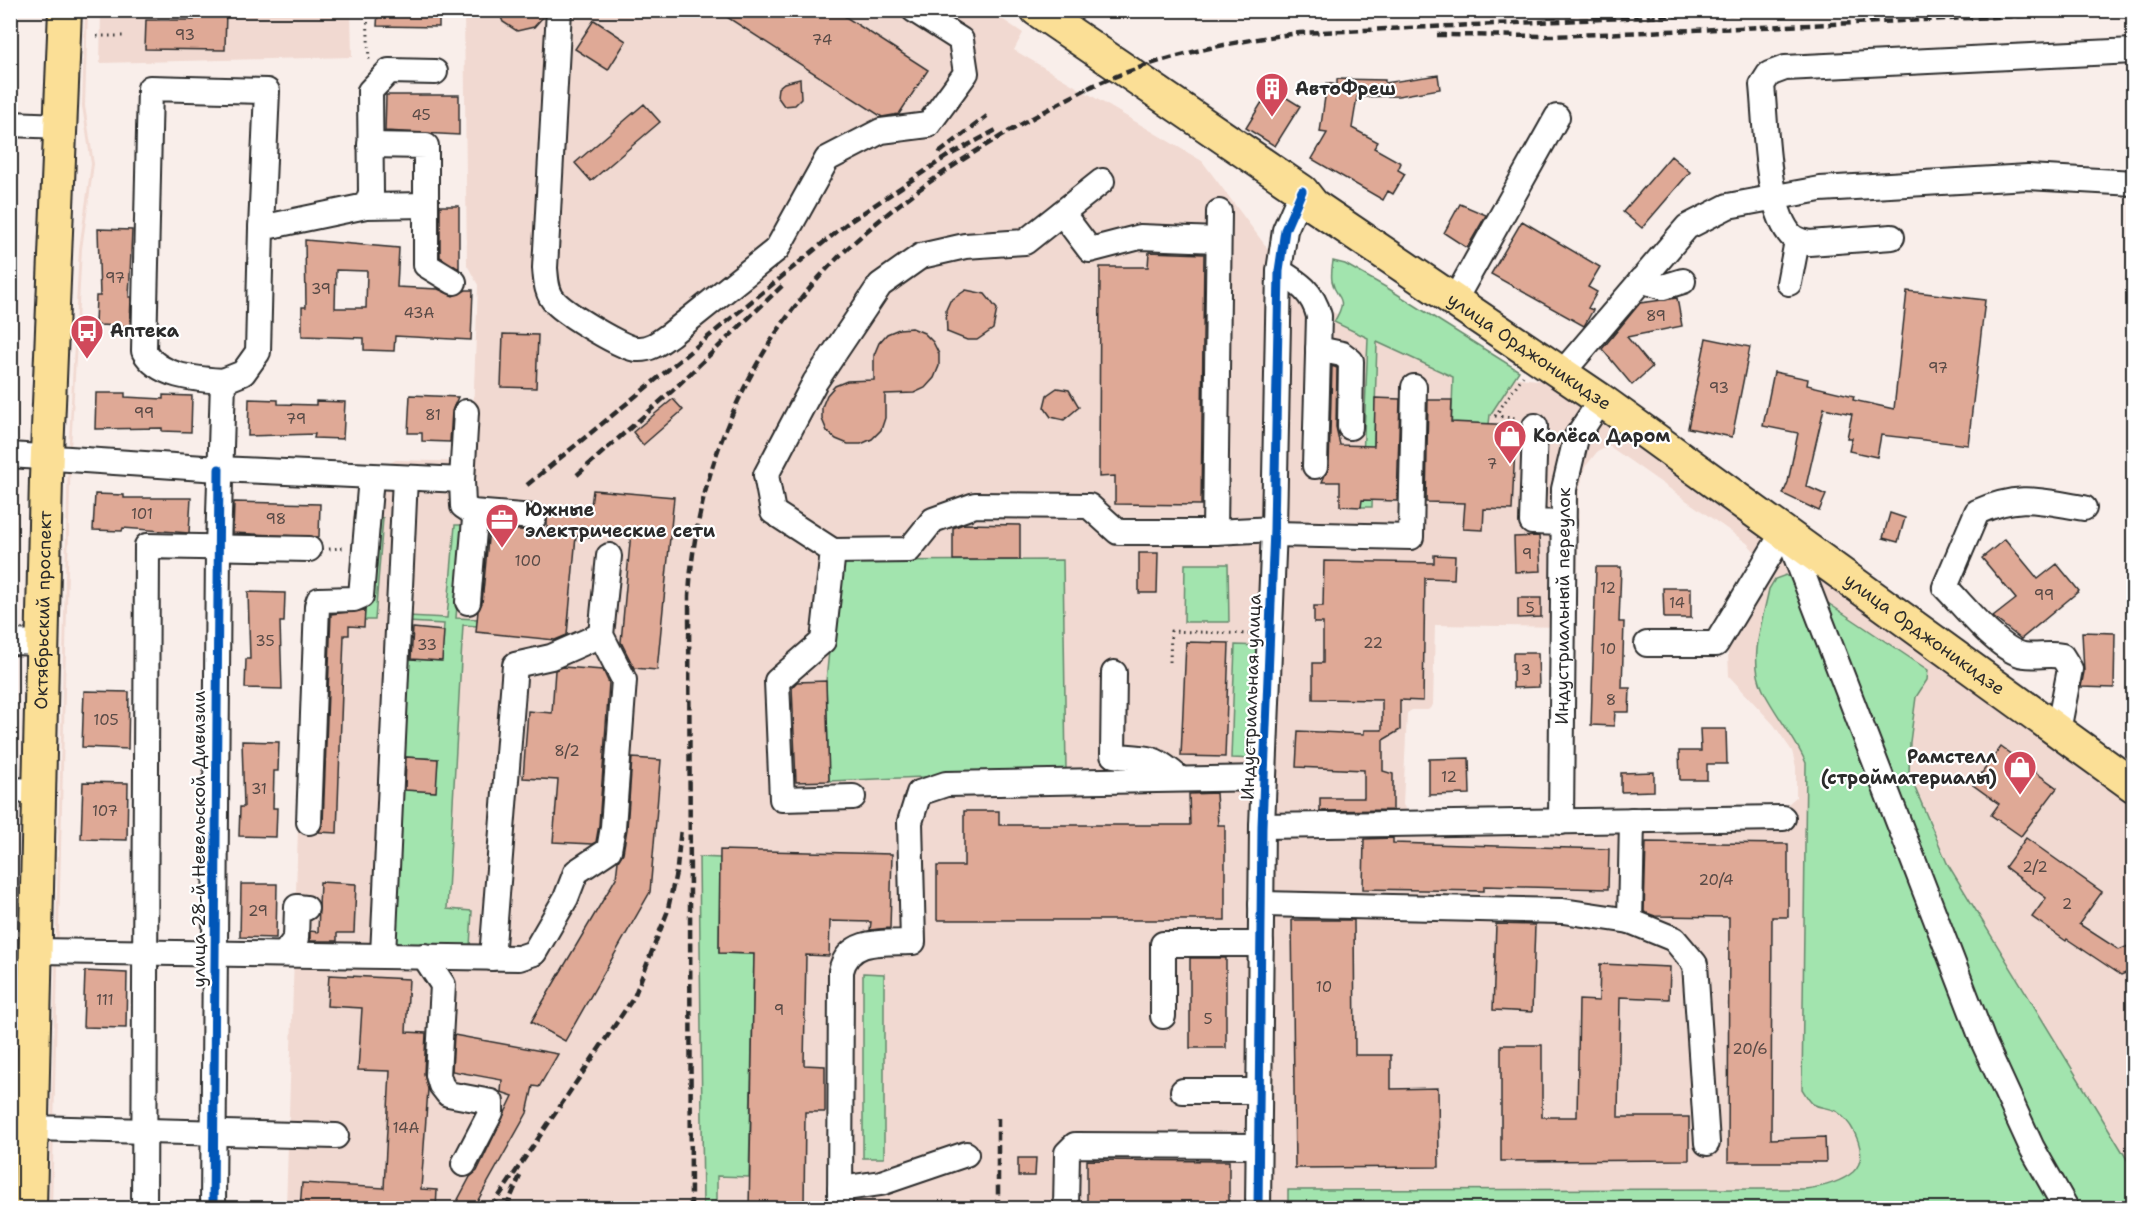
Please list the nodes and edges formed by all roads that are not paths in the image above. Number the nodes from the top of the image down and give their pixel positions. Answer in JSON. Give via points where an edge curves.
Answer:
{"nodes":[{"id":1,"x":65,"y":10,"type":"edge"},
{"id":2,"x":559,"y":10,"type":"edge"},
{"id":3,"x":914,"y":10,"type":"edge"},
{"id":4,"x":1037,"y":10,"type":"edge"},
{"id":5,"x":2133,"y":51,"type":"edge"},
{"id":6,"x":435,"y":72,"type":"dead end"},
{"id":7,"x":1557,"y":117,"type":"dead end"},
{"id":8,"x":10,"y":124,"type":"edge"},
{"id":9,"x":61,"y":126,"type":"junction"},
{"id":10,"x":370,"y":146,"type":"junction"},
{"id":11,"x":1102,"y":181,"type":"dead end"},
{"id":12,"x":2133,"y":183,"type":"edge"},
{"id":13,"x":1302,"y":191,"type":"junction"},
{"id":14,"x":1774,"y":198,"type":"junction"},
{"id":15,"x":366,"y":206,"type":"junction"},
{"id":16,"x":426,"y":206,"type":"junction"},
{"id":17,"x":1219,"y":212,"type":"dead end"},
{"id":18,"x":1062,"y":213,"type":"junction"},
{"id":19,"x":261,"y":228,"type":"junction"},
{"id":20,"x":1892,"y":237,"type":"dead end"},
{"id":21,"x":1218,"y":240,"type":"junction"},
{"id":22,"x":1797,"y":241,"type":"junction"},
{"id":23,"x":1279,"y":271,"type":"junction"},
{"id":24,"x":1641,"y":280,"type":"junction"},
{"id":25,"x":1683,"y":281,"type":"dead end"},
{"id":26,"x":454,"y":282,"type":"dead end"},
{"id":27,"x":1790,"y":283,"type":"dead end"},
{"id":28,"x":1454,"y":301,"type":"junction"},
{"id":29,"x":1318,"y":349,"type":"junction"},
{"id":30,"x":1562,"y":373,"type":"junction"},
{"id":31,"x":223,"y":381,"type":"junction"},
{"id":32,"x":1414,"y":387,"type":"dead end"},
{"id":33,"x":1601,"y":400,"type":"junction"},
{"id":34,"x":466,"y":412,"type":"dead end"},
{"id":35,"x":1535,"y":426,"type":"dead end"},
{"id":36,"x":1350,"y":427,"type":"dead end"},
{"id":37,"x":10,"y":454,"type":"edge"},
{"id":38,"x":1534,"y":456,"type":"junction"},
{"id":39,"x":47,"y":457,"type":"junction"},
{"id":40,"x":1570,"y":458,"type":"junction"},
{"id":41,"x":1316,"y":466,"type":"dead end"},
{"id":42,"x":219,"y":469,"type":"junction"},
{"id":43,"x":371,"y":477,"type":"junction"},
{"id":44,"x":417,"y":479,"type":"junction"},
{"id":45,"x":462,"y":480,"type":"junction"},
{"id":46,"x":2084,"y":508,"type":"dead end"},
{"id":47,"x":472,"y":512,"type":"junction"},
{"id":48,"x":534,"y":517,"type":"dead end"},
{"id":49,"x":1564,"y":523,"type":"junction"},
{"id":50,"x":1215,"y":532,"type":"junction"},
{"id":51,"x":1274,"y":532,"type":"junction"},
{"id":52,"x":1785,"y":534,"type":"junction"},
{"id":53,"x":218,"y":548,"type":"junction"},
{"id":54,"x":309,"y":549,"type":"road end"},
{"id":55,"x":832,"y":551,"type":"junction"},
{"id":56,"x":609,"y":556,"type":"dead end"},
{"id":57,"x":468,"y":602,"type":"dead end"},
{"id":58,"x":601,"y":635,"type":"junction"},
{"id":59,"x":10,"y":642,"type":"edge"},
{"id":60,"x":42,"y":643,"type":"junction"},
{"id":61,"x":1647,"y":644,"type":"dead end"},
{"id":62,"x":1114,"y":673,"type":"dead end"},
{"id":63,"x":2058,"y":731,"type":"junction"},
{"id":64,"x":1180,"y":778,"type":"junction"},
{"id":65,"x":1264,"y":778,"type":"junction"},
{"id":66,"x":2133,"y":786,"type":"edge"},
{"id":67,"x":25,"y":791,"type":"edge"},
{"id":68,"x":853,"y":797,"type":"dead end"},
{"id":69,"x":1783,"y":818,"type":"dead end"},
{"id":70,"x":1632,"y":820,"type":"junction"},
{"id":71,"x":309,"y":822,"type":"dead end"},
{"id":72,"x":1561,"y":822,"type":"junction"},
{"id":73,"x":1262,"y":826,"type":"junction"},
{"id":74,"x":1261,"y":904,"type":"junction"},
{"id":75,"x":306,"y":908,"type":"dead end"},
{"id":76,"x":1630,"y":921,"type":"junction"},
{"id":77,"x":1261,"y":944,"type":"junction"},
{"id":78,"x":36,"y":951,"type":"junction"},
{"id":79,"x":146,"y":952,"type":"junction"},
{"id":80,"x":215,"y":953,"type":"junction"},
{"id":81,"x":285,"y":953,"type":"junction"},
{"id":82,"x":382,"y":955,"type":"junction"},
{"id":83,"x":424,"y":956,"type":"junction"},
{"id":84,"x":492,"y":958,"type":"junction"},
{"id":85,"x":1163,"y":1016,"type":"dead end"},
{"id":86,"x":22,"y":1036,"type":"edge"},
{"id":87,"x":1183,"y":1091,"type":"dead end"},
{"id":88,"x":1259,"y":1091,"type":"junction"},
{"id":89,"x":32,"y":1128,"type":"junction"},
{"id":90,"x":145,"y":1131,"type":"junction"},
{"id":91,"x":213,"y":1134,"type":"junction"},
{"id":92,"x":336,"y":1136,"type":"dead end"},
{"id":93,"x":1707,"y":1143,"type":"dead end"},
{"id":94,"x":1259,"y":1146,"type":"junction"},
{"id":95,"x":966,"y":1154,"type":"dead end"},
{"id":96,"x":464,"y":1164,"type":"dead end"},
{"id":97,"x":840,"y":1199,"type":"edge"},
{"id":98,"x":30,"y":1209,"type":"edge"},
{"id":99,"x":144,"y":1209,"type":"edge"},
{"id":100,"x":213,"y":1209,"type":"edge"},
{"id":101,"x":1066,"y":1209,"type":"edge"},
{"id":102,"x":1258,"y":1209,"type":"edge"},
{"id":103,"x":2066,"y":1209,"type":"edge"}],
"edges":[{"from":1,"to":9,"type":"main road","name":"Октябрьский проспект"},
{"from":2,"to":3,"type":"street","via":[[547,288],[554,302],[624,347],[639,350],[654,346],[671,334],[777,249],[827,159],[880,131],[928,125],[966,73],[961,40]]},
{"from":4,"to":13,"type":"main road","name":"улица Орджоникидзе"},
{"from":5,"to":14,"type":"street","via":[[1785,68],[1769,74],[1762,85]]},
{"from":6,"to":10,"type":"street","via":[[389,71],[370,91]]},
{"from":7,"to":28,"type":"street"},
{"from":8,"to":9,"type":"street"},
{"from":9,"to":39,"type":"main road","name":"Октябрьский проспект"},
{"from":10,"to":15,"type":"street","via":[[371,194]]},
{"from":10,"to":16,"type":"street","via":[[426,146]]},
{"from":11,"to":18,"type":"street"},
{"from":12,"to":14,"type":"street","via":[[2028,177],[1820,189]]},
{"from":13,"to":23,"type":"street","name":"Индустриальная улица","via":[[1285,230]]},
{"from":13,"to":28,"type":"main road","name":"улица Орджоникидзе","via":[[1313,205]]},
{"from":14,"to":22,"type":"street","via":[[1789,233]]},
{"from":14,"to":24,"type":"street","via":[[1728,206],[1687,226]]},
{"from":15,"to":16,"type":"street"},
{"from":15,"to":19,"type":"street"},
{"from":16,"to":26,"type":"street","via":[[426,265]]},
{"from":17,"to":21,"type":"street"},
{"from":18,"to":21,"type":"street","via":[[1090,250],[1140,237]]},
{"from":18,"to":55,"type":"street","via":[[1025,242],[965,246],[921,256],[880,285],[815,382],[766,476],[773,512]]},
{"from":19,"to":31,"type":"street","via":[[258,352],[243,373]]},
{"from":19,"to":31,"type":"street","via":[[267,91],[150,88],[144,351],[150,362],[160,368],[195,379]]},
{"from":20,"to":22,"type":"street"},
{"from":21,"to":50,"type":"street"},
{"from":22,"to":27,"type":"street"},
{"from":23,"to":29,"type":"street","via":[[1303,286],[1315,300],[1319,316]]},
{"from":23,"to":51,"type":"street","name":"Индустриальная улица"},
{"from":24,"to":25,"type":"street","via":[[1663,287]]},
{"from":24,"to":30,"type":"street"},
{"from":28,"to":30,"type":"main road","name":"улица Орджоникидзе"},
{"from":29,"to":36,"type":"street","via":[[1342,354],[1351,361]]},
{"from":29,"to":41,"type":"street"},
{"from":30,"to":33,"type":"main road","name":"улица Орджоникидзе"},
{"from":31,"to":42,"type":"street","name":"улица 28-й Невельской Дивизии"},
{"from":32,"to":51,"type":"street","via":[[1411,537]]},
{"from":33,"to":40,"type":"street","name":"Индустриальный переулок","via":[[1575,438]]},
{"from":33,"to":52,"type":"main road","name":"улица Орджоникидзе"},
{"from":34,"to":45,"type":"street"},
{"from":35,"to":38,"type":"street"},
{"from":37,"to":39,"type":"street"},
{"from":38,"to":40,"type":"street"},
{"from":38,"to":49,"type":"street","via":[[1532,522]]},
{"from":39,"to":42,"type":"street"},
{"from":39,"to":60,"type":"main road","name":"Октябрьский проспект"},
{"from":40,"to":49,"type":"street","name":"Индустриальный переулок","via":[[1564,489]]},
{"from":42,"to":43,"type":"street"},
{"from":42,"to":53,"type":"street","name":"улица 28-й Невельской Дивизии"},
{"from":43,"to":44,"type":"street"},
{"from":43,"to":71,"type":"street","via":[[361,596],[319,600],[316,606]]},
{"from":44,"to":45,"type":"street"},
{"from":44,"to":82,"type":"street"},
{"from":45,"to":47,"type":"street","via":[[463,506]]},
{"from":46,"to":63,"type":"street","via":[[2027,498],[2002,501],[1977,512],[1945,587],[2007,649],[2025,655],[2062,656],[2070,669]]},
{"from":47,"to":48,"type":"street"},
{"from":47,"to":57,"type":"street","via":[[475,519]]},
{"from":49,"to":72,"type":"street","name":"Индустриальный переулок"},
{"from":50,"to":51,"type":"street"},
{"from":50,"to":55,"type":"street","via":[[1118,532],[1089,506],[975,505],[933,520],[909,550]]},
{"from":51,"to":65,"type":"street","name":"Индустриальная улица"},
{"from":52,"to":61,"type":"street","via":[[1716,644]]},
{"from":52,"to":63,"type":"main road","name":"улица Орджоникидзе"},
{"from":52,"to":103,"type":"street","via":[[1983,1041],[2032,1148]]},
{"from":53,"to":54,"type":"street"},
{"from":53,"to":79,"type":"street","via":[[147,546]]},
{"from":53,"to":80,"type":"street","name":"улица 28-й Невельской Дивизии"},
{"from":55,"to":68,"type":"street","via":[[823,641],[777,681],[782,799]]},
{"from":56,"to":58,"type":"street"},
{"from":58,"to":84,"type":"street","via":[[551,657],[515,665]]},
{"from":58,"to":84,"type":"street","via":[[624,680],[609,850],[576,872],[566,898],[534,953],[519,958]]},
{"from":59,"to":60,"type":"street"},
{"from":60,"to":67,"type":"main road","name":"Октябрьский проспект"},
{"from":62,"to":64,"type":"street","via":[[1113,755],[1146,756]]},
{"from":63,"to":66,"type":"main road","name":"улица Орджоникидзе"},
{"from":64,"to":65,"type":"street"},
{"from":64,"to":97,"type":"street","via":[[946,784],[919,793],[910,822],[913,942],[858,947],[849,953],[841,971]]},
{"from":65,"to":73,"type":"street","name":"Индустриальная улица"},
{"from":67,"to":78,"type":"main road","name":"Октябрьский проспект"},
{"from":69,"to":70,"type":"street"},
{"from":70,"to":72,"type":"street"},
{"from":70,"to":76,"type":"street"},
{"from":72,"to":73,"type":"street"},
{"from":73,"to":74,"type":"street","name":"Индустриальная улица"},
{"from":74,"to":76,"type":"street","via":[[1563,911]]},
{"from":74,"to":77,"type":"street","name":"Индустриальная улица"},
{"from":75,"to":81,"type":"street","via":[[297,908],[296,938]]},
{"from":76,"to":93,"type":"street","via":[[1674,939],[1695,964]]},
{"from":77,"to":85,"type":"street","via":[[1163,944]]},
{"from":77,"to":88,"type":"street","name":"Индустриальная улица"},
{"from":78,"to":79,"type":"street"},
{"from":78,"to":86,"type":"main road","name":"Октябрьский проспект"},
{"from":79,"to":80,"type":"street"},
{"from":79,"to":90,"type":"street"},
{"from":80,"to":81,"type":"street"},
{"from":80,"to":91,"type":"street","name":"улица 28-й Невельской Дивизии"},
{"from":81,"to":82,"type":"street"},
{"from":82,"to":83,"type":"street"},
{"from":83,"to":84,"type":"street"},
{"from":83,"to":96,"type":"street","via":[[443,986],[438,1075],[441,1085],[448,1094],[491,1102],[491,1112]]},
{"from":86,"to":89,"type":"main road","name":"Октябрьский проспект"},
{"from":87,"to":88,"type":"street"},
{"from":88,"to":94,"type":"street","name":"Индустриальная улица"},
{"from":89,"to":90,"type":"street"},
{"from":89,"to":98,"type":"main road","name":"Октябрьский проспект"},
{"from":90,"to":91,"type":"street"},
{"from":90,"to":99,"type":"street"},
{"from":91,"to":92,"type":"street"},
{"from":91,"to":100,"type":"street","name":"улица 28-й Невельской Дивизии"},
{"from":94,"to":101,"type":"street","via":[[1075,1145],[1067,1153]]},
{"from":94,"to":102,"type":"street","name":"Индустриальная улица"},
{"from":95,"to":97,"type":"street"}]}
